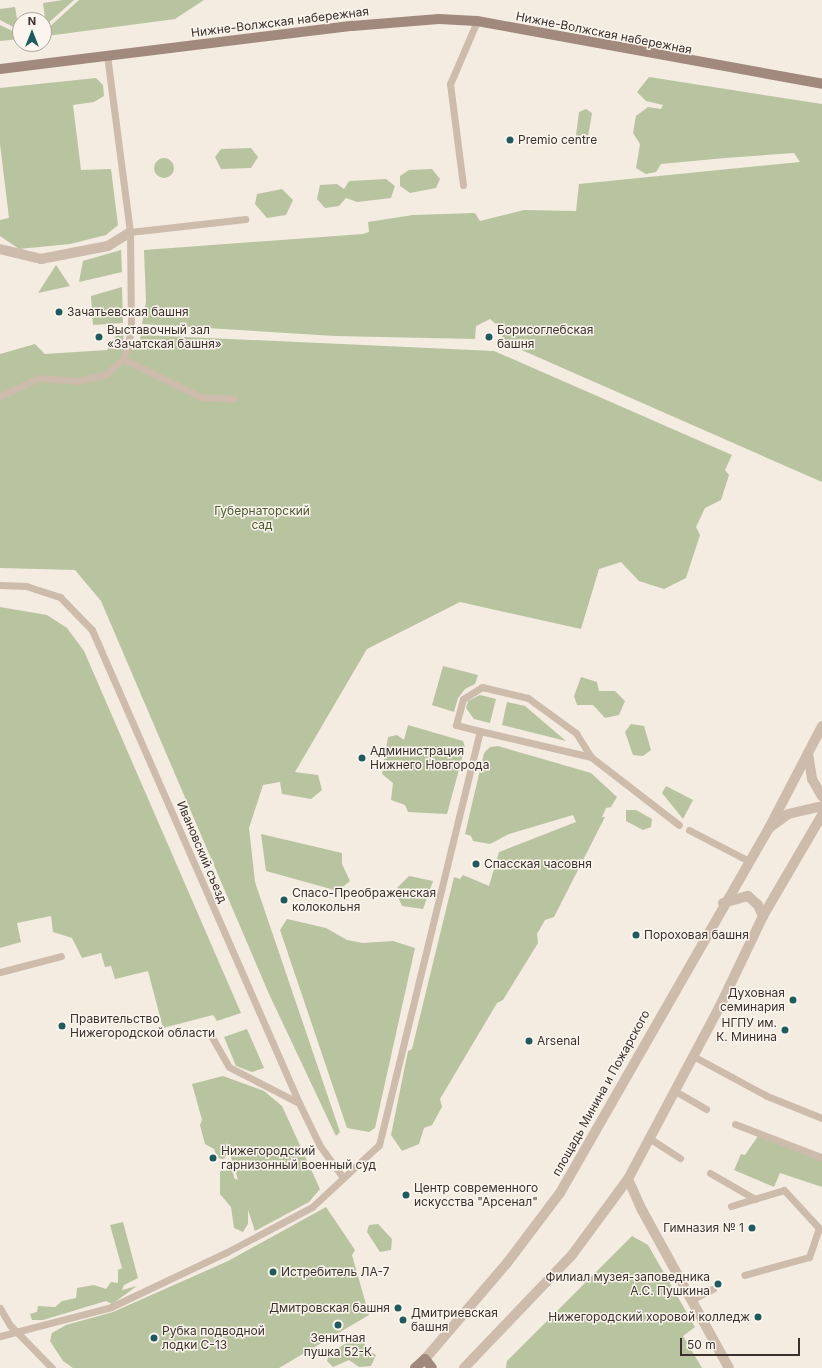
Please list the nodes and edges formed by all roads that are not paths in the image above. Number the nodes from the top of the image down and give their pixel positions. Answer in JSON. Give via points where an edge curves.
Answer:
{"nodes":[{"id":1,"x":477,"y":21,"type":"junction"},
{"id":2,"x":107,"y":55,"type":"junction"},
{"id":3,"x":0,"y":69,"type":"edge"},
{"id":4,"x":822,"y":84,"type":"edge"},
{"id":5,"x":463,"y":185,"type":"dead end"},
{"id":6,"x":245,"y":219,"type":"dead end"},
{"id":7,"x":130,"y":232,"type":"junction"},
{"id":8,"x":0,"y":249,"type":"edge"},
{"id":9,"x":131,"y":323,"type":"dead end"},
{"id":10,"x":130,"y":335,"type":"dead end"},
{"id":11,"x":123,"y":359,"type":"junction"},
{"id":12,"x":0,"y":396,"type":"edge"},
{"id":13,"x":234,"y":399,"type":"dead end"},
{"id":14,"x":0,"y":585,"type":"edge"},
{"id":15,"x":822,"y":726,"type":"edge"},
{"id":16,"x":480,"y":731,"type":"junction"},
{"id":17,"x":808,"y":753,"type":"junction"},
{"id":18,"x":590,"y":757,"type":"junction"},
{"id":19,"x":822,"y":796,"type":"edge"},
{"id":20,"x":822,"y":806,"type":"edge"},
{"id":21,"x":822,"y":815,"type":"edge"},
{"id":22,"x":679,"y":825,"type":"dead end"},
{"id":23,"x":769,"y":828,"type":"junction"},
{"id":24,"x":689,"y":830,"type":"dead end"},
{"id":25,"x":747,"y":860,"type":"junction"},
{"id":26,"x":723,"y":903,"type":"junction"},
{"id":27,"x":764,"y":916,"type":"junction"},
{"id":28,"x":61,"y":956,"type":"dead end"},
{"id":29,"x":0,"y":972,"type":"edge"},
{"id":30,"x":209,"y":1032,"type":"dead end"},
{"id":31,"x":693,"y":1056,"type":"junction"},
{"id":32,"x":675,"y":1091,"type":"junction"},
{"id":33,"x":299,"y":1103,"type":"junction"},
{"id":34,"x":706,"y":1109,"type":"dead end"},
{"id":35,"x":822,"y":1118,"type":"edge"},
{"id":36,"x":735,"y":1124,"type":"dead end"},
{"id":37,"x":649,"y":1138,"type":"junction"},
{"id":38,"x":821,"y":1157,"type":"dead end"},
{"id":39,"x":680,"y":1158,"type":"dead end"},
{"id":40,"x":710,"y":1173,"type":"dead end"},
{"id":41,"x":344,"y":1178,"type":"junction"},
{"id":42,"x":628,"y":1179,"type":"junction"},
{"id":43,"x":755,"y":1199,"type":"junction"},
{"id":44,"x":731,"y":1206,"type":"dead end"},
{"id":45,"x":744,"y":1275,"type":"dead end"},
{"id":46,"x":713,"y":1289,"type":"dead end"},
{"id":47,"x":691,"y":1300,"type":"junction"},
{"id":48,"x":0,"y":1308,"type":"edge"},
{"id":49,"x":18,"y":1333,"type":"junction"},
{"id":50,"x":0,"y":1336,"type":"edge"},
{"id":51,"x":425,"y":1359,"type":"junction"},
{"id":52,"x":52,"y":1368,"type":"edge"},
{"id":53,"x":415,"y":1368,"type":"edge"},
{"id":54,"x":432,"y":1368,"type":"edge"},
{"id":55,"x":464,"y":1368,"type":"edge"},
{"id":56,"x":729,"y":1368,"type":"edge"}],
"edges":[{"from":1,"to":2,"type":"main road","name":"Нижне-Волжская набережная","via":[[439,19],[352,26]]},
{"from":1,"to":4,"type":"main road","name":"Нижне-Волжская набережная"},
{"from":1,"to":5,"type":"lane","via":[[450,84]]},
{"from":2,"to":3,"type":"main road","name":"Нижне-Волжская набережная"},
{"from":2,"to":7,"type":"lane"},
{"from":6,"to":7,"type":"lane"},
{"from":7,"to":8,"type":"street","via":[[108,246],[41,259]]},
{"from":7,"to":9,"type":"lane"},
{"from":10,"to":11,"type":"lane"},
{"from":11,"to":12,"type":"lane","via":[[106,374],[78,381],[39,378]]},
{"from":11,"to":13,"type":"lane","via":[[201,397]]},
{"from":14,"to":33,"type":"lane","name":"Ивановский съезд","via":[[38,588],[60,597],[92,630]]},
{"from":15,"to":17,"type":"street","name":"площадь Минина и Пожарского"},
{"from":16,"to":18,"type":"lane"},
{"from":16,"to":18,"type":"lane","via":[[456,725],[463,699],[482,687],[528,698],[576,733]]},
{"from":16,"to":41,"type":"lane","via":[[379,1145]]},
{"from":17,"to":19,"type":"street","via":[[812,779]]},
{"from":17,"to":23,"type":"street","name":"площадь Минина и Пожарского"},
{"from":18,"to":22,"type":"lane"},
{"from":20,"to":23,"type":"street","name":"площадь Минина и Пожарского","via":[[788,814]]},
{"from":21,"to":27,"type":"street"},
{"from":23,"to":25,"type":"street","name":"площадь Минина и Пожарского"},
{"from":24,"to":25,"type":"lane"},
{"from":25,"to":26,"type":"street","name":"площадь Минина и Пожарского"},
{"from":26,"to":27,"type":"street","via":[[748,896],[758,905]]},
{"from":26,"to":51,"type":"street","name":"площадь Минина и Пожарского","via":[[560,1193],[507,1263]]},
{"from":27,"to":31,"type":"street"},
{"from":28,"to":29,"type":"lane"},
{"from":30,"to":33,"type":"lane","via":[[229,1066]]},
{"from":31,"to":32,"type":"street"},
{"from":31,"to":35,"type":"lane","via":[[767,1096]]},
{"from":32,"to":34,"type":"lane"},
{"from":32,"to":37,"type":"street"},
{"from":33,"to":41,"type":"lane","name":"Ивановский съезд","via":[[320,1146]]},
{"from":36,"to":38,"type":"lane"},
{"from":37,"to":39,"type":"lane"},
{"from":37,"to":42,"type":"street"},
{"from":40,"to":43,"type":"lane"},
{"from":41,"to":49,"type":"lane","via":[[312,1207],[134,1297]]},
{"from":42,"to":47,"type":"street"},
{"from":42,"to":55,"type":"street","via":[[572,1255]]},
{"from":43,"to":44,"type":"lane"},
{"from":43,"to":45,"type":"lane","via":[[784,1190],[818,1228],[809,1258]]},
{"from":46,"to":47,"type":"lane"},
{"from":47,"to":56,"type":"street"},
{"from":48,"to":49,"type":"lane"},
{"from":49,"to":50,"type":"lane"},
{"from":49,"to":52,"type":"lane"},
{"from":51,"to":53,"type":"main road","name":"площадь Минина и Пожарского"},
{"from":51,"to":54,"type":"main road"}]}
